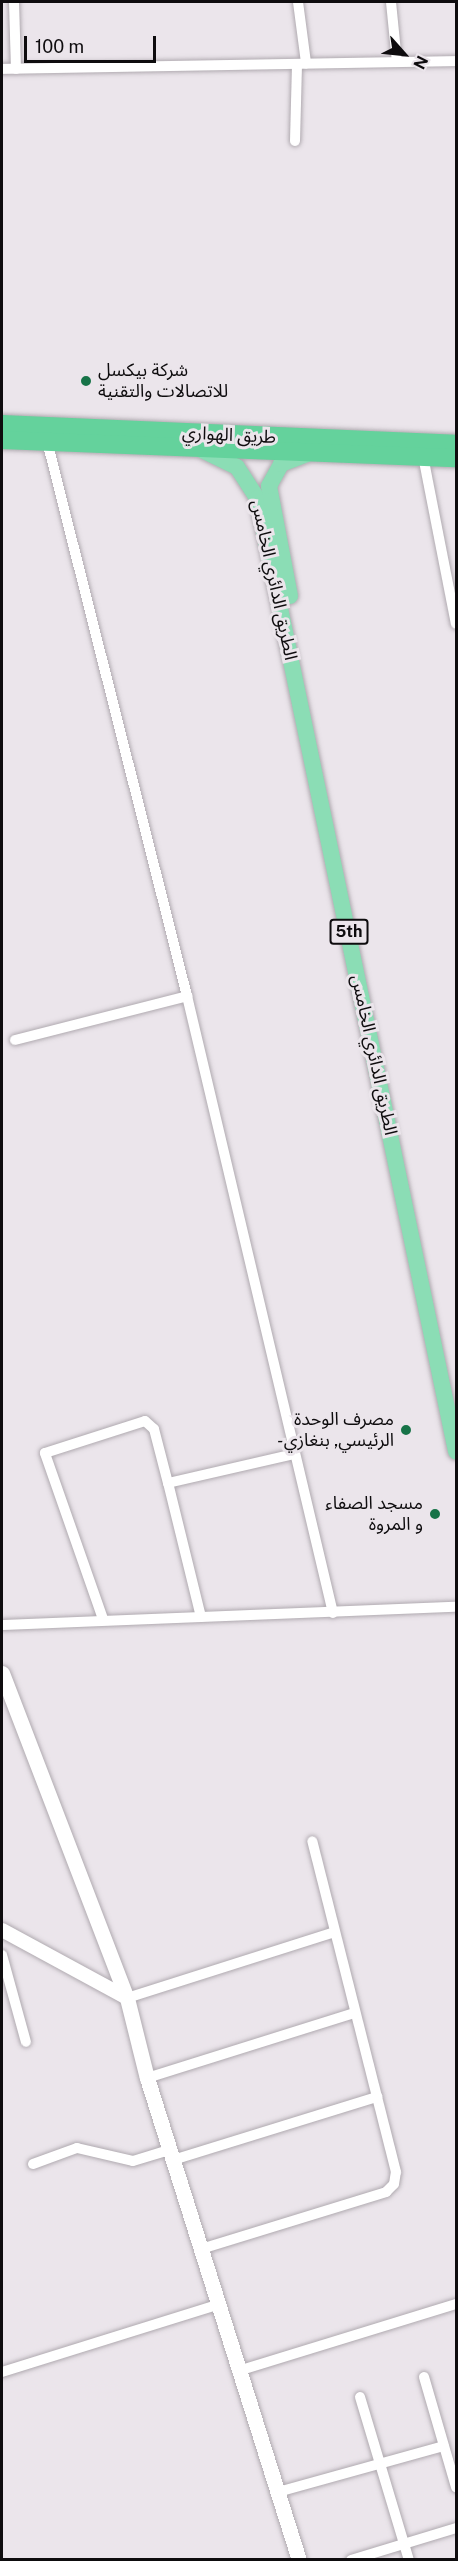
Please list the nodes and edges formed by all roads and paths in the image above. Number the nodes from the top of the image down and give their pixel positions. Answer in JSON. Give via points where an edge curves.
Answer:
{"nodes":[{"id":1,"x":14,"y":2,"type":"edge"},
{"id":2,"x":298,"y":2,"type":"edge"},
{"id":3,"x":391,"y":2,"type":"edge"},
{"id":4,"x":456,"y":61,"type":"edge"},
{"id":5,"x":397,"y":62,"type":"junction"},
{"id":6,"x":302,"y":63,"type":"junction"},
{"id":7,"x":2,"y":69,"type":"edge"},
{"id":8,"x":16,"y":69,"type":"junction"},
{"id":9,"x":296,"y":141,"type":"dead end"},
{"id":10,"x":2,"y":424,"type":"edge"},
{"id":11,"x":2,"y":440,"type":"edge"},
{"id":12,"x":47,"y":441,"type":"junction"},
{"id":13,"x":456,"y":444,"type":"edge"},
{"id":14,"x":192,"y":448,"type":"junction"},
{"id":15,"x":317,"y":452,"type":"junction"},
{"id":16,"x":423,"y":456,"type":"junction"},
{"id":17,"x":456,"y":458,"type":"edge"},
{"id":18,"x":456,"y":624,"type":"edge"},
{"id":19,"x":351,"y":914,"type":"junction"},
{"id":20,"x":187,"y":996,"type":"junction"},
{"id":21,"x":15,"y":1040,"type":"dead end"},
{"id":22,"x":456,"y":1399,"type":"edge"},
{"id":23,"x":456,"y":1451,"type":"edge"},
{"id":24,"x":295,"y":1454,"type":"junction"},
{"id":25,"x":168,"y":1483,"type":"junction"},
{"id":26,"x":456,"y":1607,"type":"edge"},
{"id":27,"x":333,"y":1613,"type":"junction"},
{"id":28,"x":201,"y":1617,"type":"junction"},
{"id":29,"x":104,"y":1619,"type":"junction"},
{"id":30,"x":2,"y":1625,"type":"edge"},
{"id":31,"x":2,"y":1673,"type":"edge"},
{"id":32,"x":6,"y":1697,"type":"edge"},
{"id":33,"x":312,"y":1841,"type":"dead end"},
{"id":34,"x":2,"y":1930,"type":"edge"},
{"id":35,"x":335,"y":1932,"type":"junction"},
{"id":36,"x":2,"y":1955,"type":"edge"},
{"id":37,"x":127,"y":1998,"type":"junction"},
{"id":38,"x":356,"y":2013,"type":"junction"},
{"id":39,"x":26,"y":2042,"type":"dead end"},
{"id":40,"x":147,"y":2078,"type":"junction"},
{"id":41,"x":377,"y":2097,"type":"junction"},
{"id":42,"x":171,"y":2155,"type":"junction"},
{"id":43,"x":33,"y":2164,"type":"dead end"},
{"id":44,"x":201,"y":2249,"type":"junction"},
{"id":45,"x":456,"y":2304,"type":"edge"},
{"id":46,"x":217,"y":2305,"type":"junction"},
{"id":47,"x":238,"y":2371,"type":"junction"},
{"id":48,"x":2,"y":2372,"type":"edge"},
{"id":49,"x":424,"y":2377,"type":"dead end"},
{"id":50,"x":360,"y":2397,"type":"dead end"},
{"id":51,"x":444,"y":2446,"type":"junction"},
{"id":52,"x":380,"y":2466,"type":"junction"},
{"id":53,"x":456,"y":2487,"type":"edge"},
{"id":54,"x":278,"y":2492,"type":"junction"},
{"id":55,"x":456,"y":2528,"type":"edge"},
{"id":56,"x":404,"y":2544,"type":"junction"},
{"id":57,"x":299,"y":2559,"type":"edge"},
{"id":58,"x":351,"y":2559,"type":"edge"},
{"id":59,"x":409,"y":2559,"type":"edge"}],
"edges":[{"from":1,"to":8,"type":"street"},
{"from":2,"to":6,"type":"street"},
{"from":3,"to":5,"type":"street"},
{"from":4,"to":5,"type":"street"},
{"from":5,"to":6,"type":"street"},
{"from":6,"to":8,"type":"street"},
{"from":6,"to":9,"type":"street"},
{"from":7,"to":8,"type":"street"},
{"from":10,"to":13,"type":"highway","name":"طريق الهواري"},
{"from":11,"to":12,"type":"highway","name":"طريق الهواري"},
{"from":12,"to":14,"type":"highway","name":"طريق الهواري"},
{"from":12,"to":20,"type":"street"},
{"from":14,"to":15,"type":"highway","name":"طريق الهواري"},
{"from":14,"to":19,"type":"main road","name":"الطريق الدائري الخامس","number":"5th","via":[[229,461],[250,482],[257,498]]},
{"from":15,"to":16,"type":"highway","name":"طريق الهواري"},
{"from":15,"to":19,"type":"main road","name":"الطريق الدائري الخامس","number":"5th","via":[[277,467],[269,494]]},
{"from":16,"to":17,"type":"highway","name":"طريق الهواري"},
{"from":16,"to":18,"type":"street"},
{"from":19,"to":22,"type":"main road","name":"الطريق الدائري الخامس","number":"5th"},
{"from":19,"to":23,"type":"main road","name":"الطريق الدائري الخامس","number":"5th"},
{"from":20,"to":21,"type":"street"},
{"from":20,"to":24,"type":"street"},
{"from":24,"to":25,"type":"street"},
{"from":24,"to":27,"type":"street"},
{"from":25,"to":28,"type":"street"},
{"from":25,"to":29,"type":"street","via":[[154,1429],[146,1421],[45,1453]]},
{"from":26,"to":27,"type":"street"},
{"from":27,"to":28,"type":"street"},
{"from":28,"to":29,"type":"street"},
{"from":29,"to":30,"type":"street"},
{"from":31,"to":32,"type":"main road"},
{"from":32,"to":37,"type":"main road"},
{"from":33,"to":35,"type":"street"},
{"from":34,"to":37,"type":"street"},
{"from":35,"to":37,"type":"street"},
{"from":35,"to":38,"type":"street"},
{"from":36,"to":39,"type":"street"},
{"from":37,"to":40,"type":"main road"},
{"from":38,"to":40,"type":"street"},
{"from":38,"to":41,"type":"street"},
{"from":40,"to":42,"type":"main road"},
{"from":41,"to":42,"type":"street"},
{"from":41,"to":44,"type":"street","via":[[396,2172],[394,2184],[386,2192]]},
{"from":42,"to":43,"type":"street","via":[[133,2161],[77,2148]]},
{"from":42,"to":44,"type":"main road"},
{"from":44,"to":46,"type":"main road"},
{"from":45,"to":47,"type":"street"},
{"from":46,"to":47,"type":"main road"},
{"from":46,"to":48,"type":"street"},
{"from":47,"to":54,"type":"main road"},
{"from":49,"to":51,"type":"street"},
{"from":50,"to":52,"type":"street"},
{"from":51,"to":52,"type":"street"},
{"from":51,"to":53,"type":"street"},
{"from":52,"to":54,"type":"street"},
{"from":52,"to":56,"type":"street"},
{"from":54,"to":57,"type":"main road"},
{"from":55,"to":56,"type":"street"},
{"from":56,"to":58,"type":"street"},
{"from":56,"to":59,"type":"street"}]}
